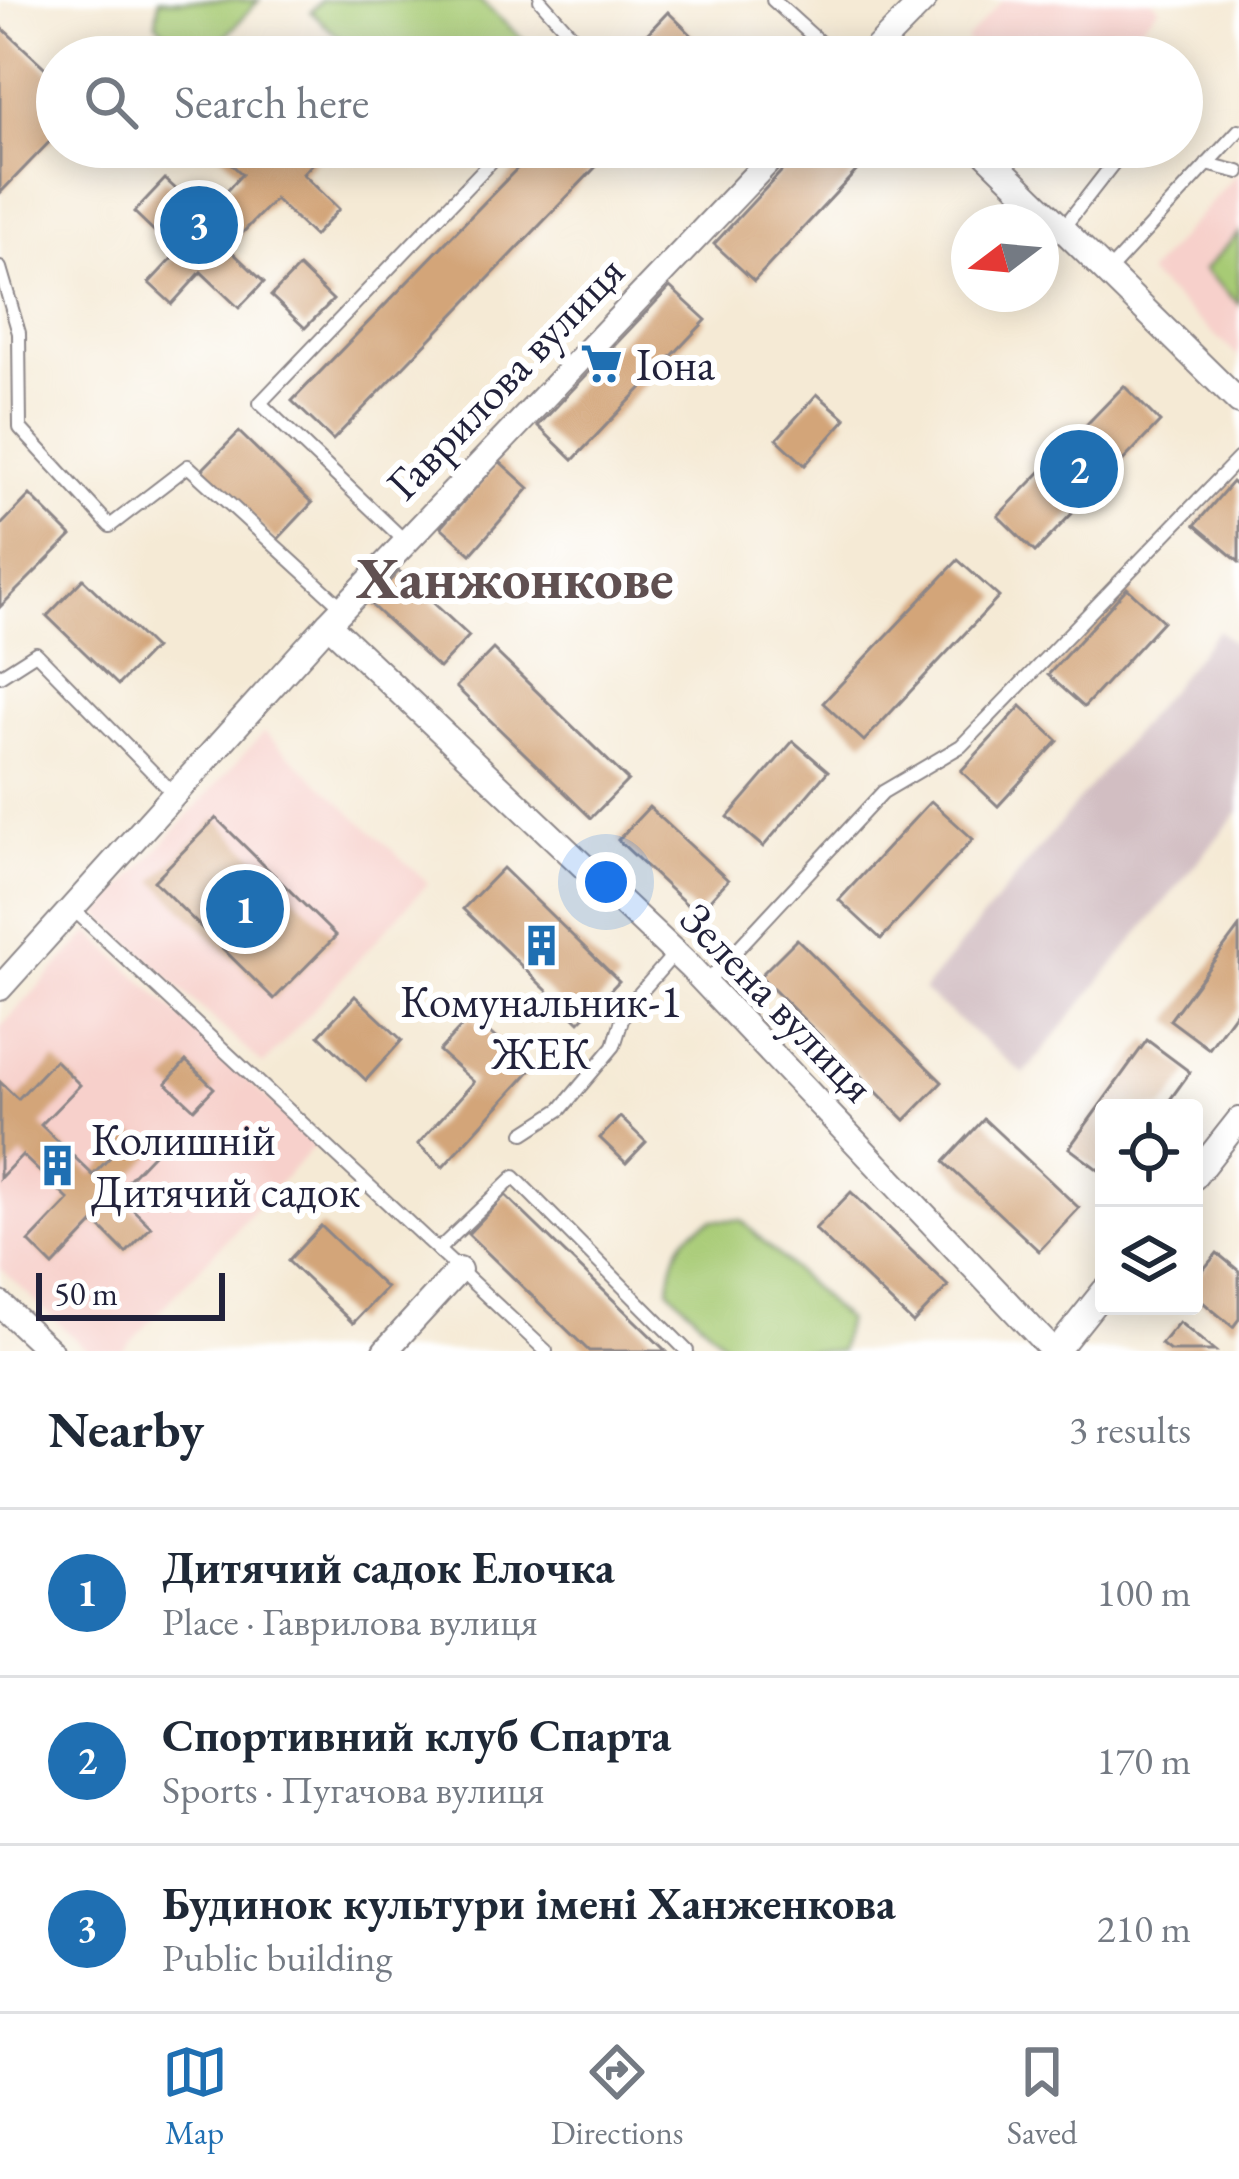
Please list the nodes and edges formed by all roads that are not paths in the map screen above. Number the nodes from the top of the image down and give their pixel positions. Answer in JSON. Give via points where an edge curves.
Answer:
{"nodes":[{"id":1,"x":540,"y":0,"type":"edge"},
{"id":2,"x":772,"y":0,"type":"edge"},
{"id":3,"x":924,"y":0,"type":"edge"},
{"id":4,"x":572,"y":36,"type":"edge"},
{"id":5,"x":812,"y":36,"type":"edge"},
{"id":6,"x":893,"y":36,"type":"edge"},
{"id":7,"x":1239,"y":130,"type":"edge"},
{"id":8,"x":1207,"y":164,"type":"junction"},
{"id":9,"x":485,"y":168,"type":"edge"},
{"id":10,"x":762,"y":168,"type":"edge"},
{"id":11,"x":1000,"y":168,"type":"edge"},
{"id":12,"x":1110,"y":168,"type":"edge"},
{"id":13,"x":1239,"y":172,"type":"edge"},
{"id":14,"x":1062,"y":229,"type":"junction"},
{"id":15,"x":0,"y":268,"type":"edge"},
{"id":16,"x":1107,"y":273,"type":"junction"},
{"id":17,"x":1239,"y":402,"type":"edge"},
{"id":18,"x":1239,"y":458,"type":"edge"},
{"id":19,"x":406,"y":542,"type":"junction"},
{"id":20,"x":335,"y":616,"type":"junction"},
{"id":21,"x":0,"y":676,"type":"edge"},
{"id":22,"x":174,"y":794,"type":"junction"},
{"id":23,"x":72,"y":908,"type":"junction"},
{"id":24,"x":675,"y":953,"type":"junction"},
{"id":25,"x":705,"y":984,"type":"junction"},
{"id":26,"x":0,"y":988,"type":"edge"},
{"id":27,"x":1239,"y":1120,"type":"edge"},
{"id":28,"x":524,"y":1133,"type":"dead end"},
{"id":29,"x":1203,"y":1166,"type":"edge"},
{"id":30,"x":438,"y":1250,"type":"junction"},
{"id":31,"x":459,"y":1270,"type":"junction"},
{"id":32,"x":1095,"y":1302,"type":"edge"},
{"id":33,"x":0,"y":1304,"type":"edge"},
{"id":34,"x":50,"y":1351,"type":"edge"},
{"id":35,"x":385,"y":1351,"type":"edge"},
{"id":36,"x":546,"y":1351,"type":"edge"},
{"id":37,"x":687,"y":1351,"type":"edge"},
{"id":38,"x":1055,"y":1351,"type":"edge"}],
"edges":[{"from":1,"to":4,"type":"lane"},
{"from":2,"to":5,"type":"lane"},
{"from":3,"to":6,"type":"street"},
{"from":7,"to":8,"type":"lane"},
{"from":8,"to":13,"type":"lane"},
{"from":8,"to":16,"type":"lane"},
{"from":9,"to":19,"type":"lane","via":[[260,403]]},
{"from":10,"to":19,"type":"street","name":"Гаврилова вулиця"},
{"from":11,"to":14,"type":"street"},
{"from":12,"to":14,"type":"lane"},
{"from":14,"to":16,"type":"street"},
{"from":15,"to":20,"type":"lane","via":[[19,333],[20,428],[110,526],[188,466]]},
{"from":16,"to":17,"type":"street"},
{"from":18,"to":25,"type":"lane","via":[[961,746],[883,792]]},
{"from":19,"to":20,"type":"street","name":"Гаврилова вулиця"},
{"from":20,"to":22,"type":"street","name":"Гаврилова вулиця"},
{"from":20,"to":24,"type":"street","name":"Зелена вулиця"},
{"from":21,"to":22,"type":"lane","via":[[36,653]]},
{"from":22,"to":23,"type":"street","name":"Гаврилова вулиця"},
{"from":23,"to":26,"type":"street","name":"Гаврилова вулиця"},
{"from":23,"to":30,"type":"lane"},
{"from":24,"to":25,"type":"street","name":"Зелена вулиця"},
{"from":24,"to":28,"type":"lane","via":[[625,1010],[614,1046],[561,1109]]},
{"from":25,"to":38,"type":"street","name":"Зелена вулиця"},
{"from":27,"to":29,"type":"street"},
{"from":30,"to":31,"type":"lane"},
{"from":30,"to":37,"type":"lane","via":[[514,1177]]},
{"from":31,"to":35,"type":"street"},
{"from":31,"to":36,"type":"lane"},
{"from":32,"to":38,"type":"street"},
{"from":33,"to":34,"type":"street"}]}
